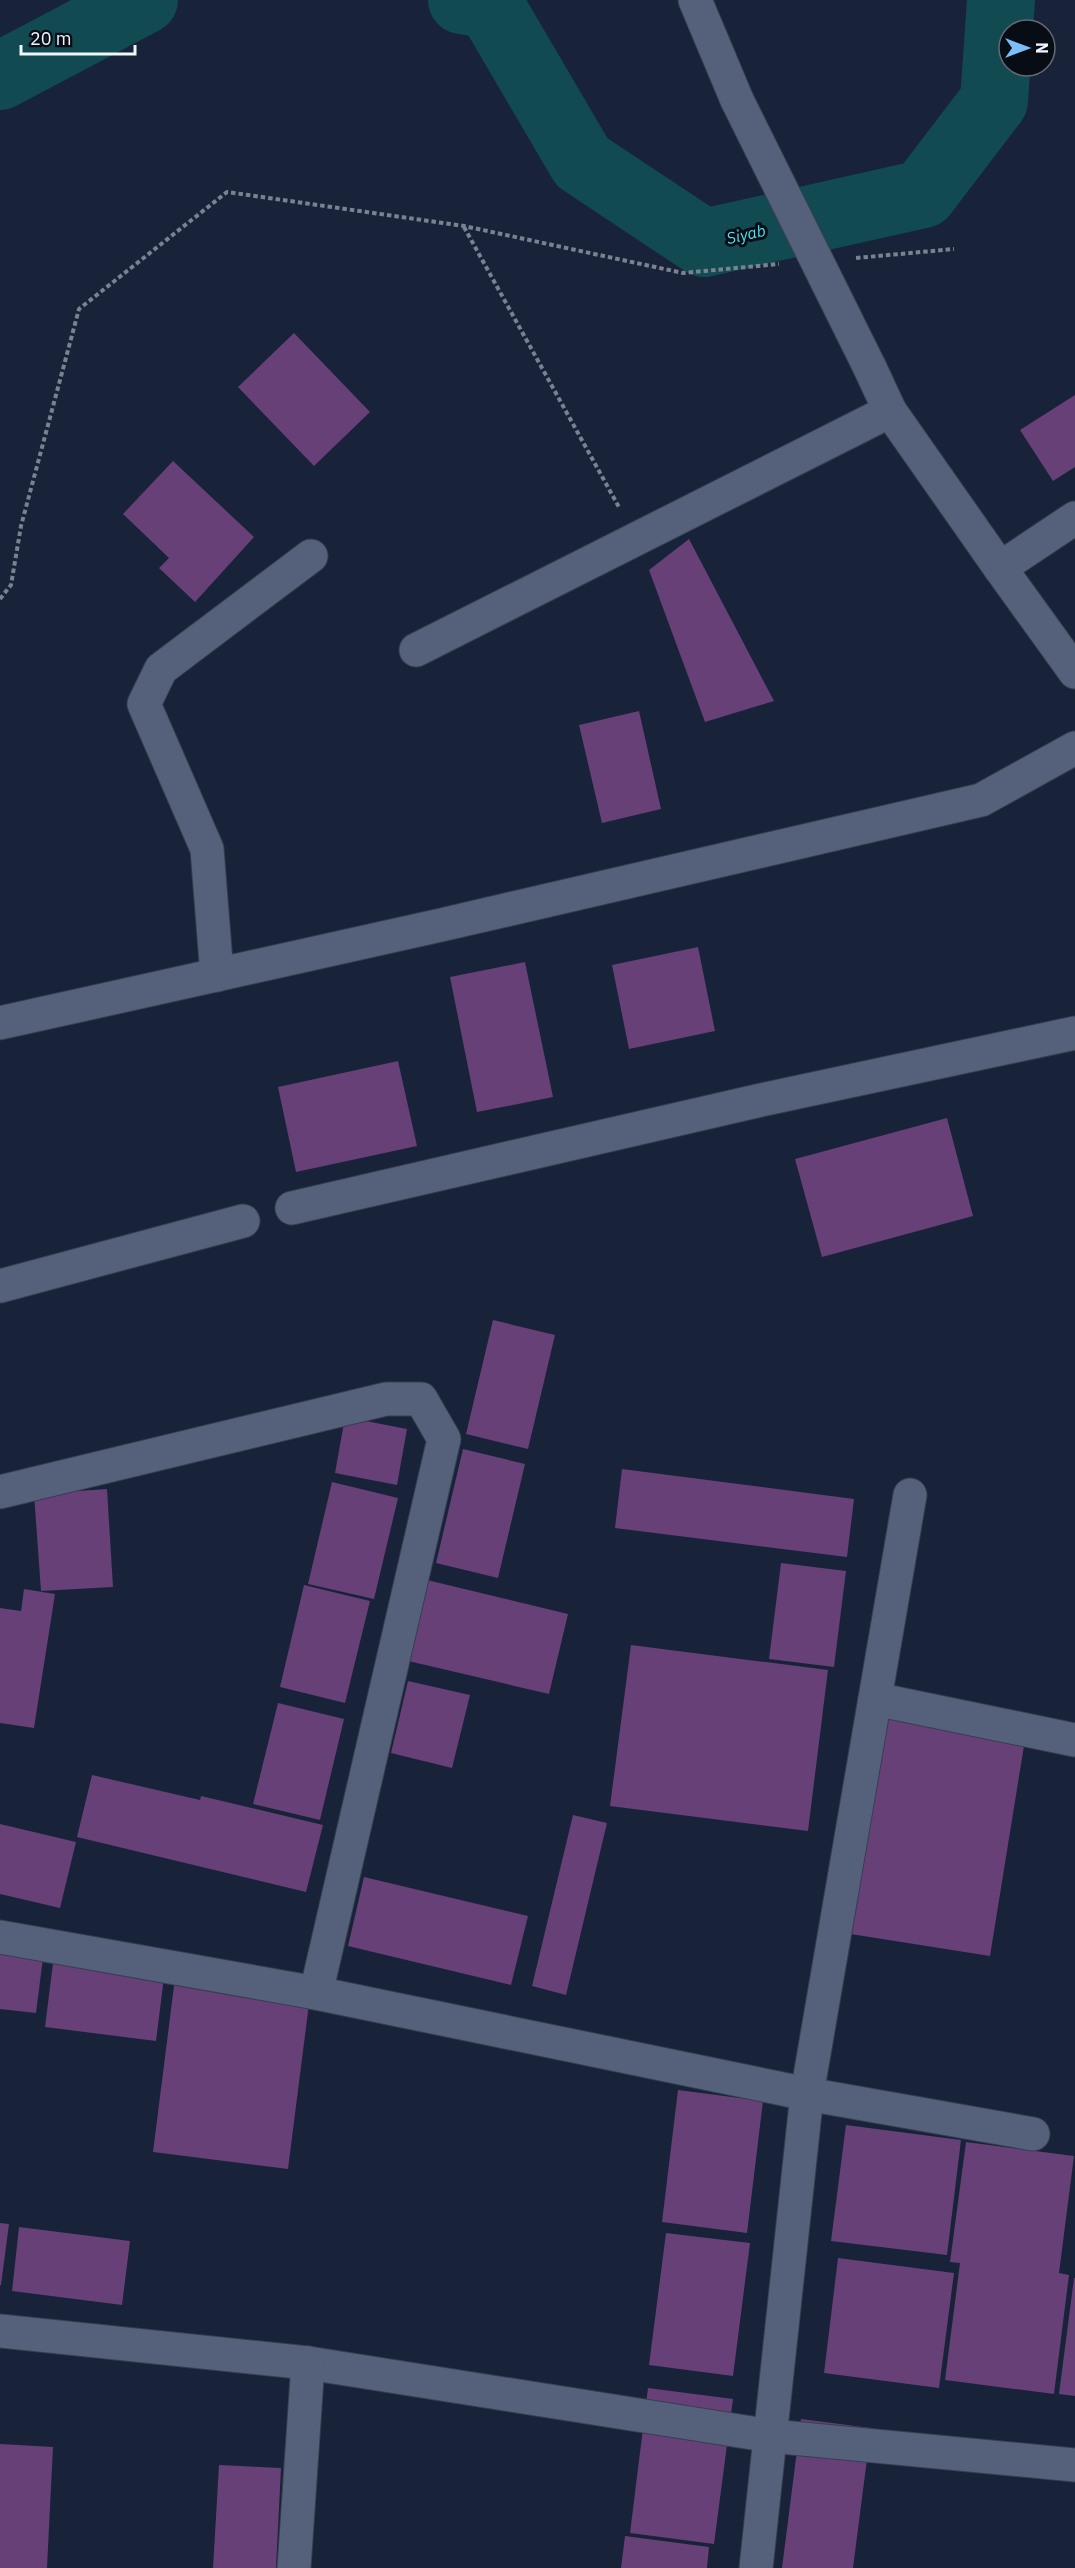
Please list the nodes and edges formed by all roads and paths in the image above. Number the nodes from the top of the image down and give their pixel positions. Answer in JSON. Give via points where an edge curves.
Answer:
{"nodes":[{"id":1,"x":695,"y":0,"type":"edge"},
{"id":2,"x":464,"y":226,"type":"junction"},
{"id":3,"x":954,"y":249,"type":"dead end"},
{"id":4,"x":848,"y":258,"type":"dead end"},
{"id":5,"x":789,"y":264,"type":"dead end"},
{"id":6,"x":890,"y":411,"type":"junction"},
{"id":7,"x":1075,"y":518,"type":"edge"},
{"id":8,"x":637,"y":539,"type":"junction"},
{"id":9,"x":311,"y":556,"type":"dead end"},
{"id":10,"x":1000,"y":568,"type":"junction"},
{"id":11,"x":0,"y":599,"type":"edge"},
{"id":12,"x":416,"y":650,"type":"dead end"},
{"id":13,"x":1075,"y":672,"type":"edge"},
{"id":14,"x":1075,"y":748,"type":"edge"},
{"id":15,"x":217,"y":975,"type":"junction"},
{"id":16,"x":0,"y":1023,"type":"edge"},
{"id":17,"x":1075,"y":1033,"type":"edge"},
{"id":18,"x":292,"y":1208,"type":"dead end"},
{"id":19,"x":243,"y":1221,"type":"dead end"},
{"id":20,"x":0,"y":1286,"type":"edge"},
{"id":21,"x":0,"y":1492,"type":"edge"},
{"id":22,"x":910,"y":1495,"type":"dead end"},
{"id":23,"x":875,"y":1699,"type":"junction"},
{"id":24,"x":1075,"y":1740,"type":"edge"},
{"id":25,"x":0,"y":1937,"type":"edge"},
{"id":26,"x":316,"y":1993,"type":"junction"},
{"id":27,"x":807,"y":2094,"type":"junction"},
{"id":28,"x":1033,"y":2134,"type":"dead end"},
{"id":29,"x":0,"y":2331,"type":"edge"},
{"id":30,"x":308,"y":2363,"type":"junction"},
{"id":31,"x":771,"y":2436,"type":"junction"},
{"id":32,"x":1075,"y":2465,"type":"edge"},
{"id":33,"x":294,"y":2568,"type":"edge"},
{"id":34,"x":756,"y":2568,"type":"edge"}],
"edges":[{"from":1,"to":6,"type":"street","bridge":true,"via":[[737,100]]},
{"from":2,"to":5,"type":"path","via":[[683,273]]},
{"from":2,"to":8,"type":"path"},
{"from":2,"to":11,"type":"path","via":[[227,192],[79,309],[21,526],[11,585]]},
{"from":3,"to":4,"type":"path"},
{"from":6,"to":8,"type":"street"},
{"from":6,"to":10,"type":"street"},
{"from":7,"to":10,"type":"street"},
{"from":8,"to":12,"type":"street"},
{"from":9,"to":15,"type":"street","via":[[161,669],[144,704],[207,849]]},
{"from":10,"to":13,"type":"street"},
{"from":14,"to":15,"type":"street","via":[[981,800]]},
{"from":15,"to":16,"type":"street"},
{"from":17,"to":18,"type":"street","via":[[761,1100]]},
{"from":19,"to":20,"type":"street"},
{"from":21,"to":26,"type":"street","via":[[386,1399],[421,1399],[444,1439]]},
{"from":22,"to":23,"type":"street"},
{"from":23,"to":24,"type":"street"},
{"from":23,"to":27,"type":"street"},
{"from":25,"to":26,"type":"street"},
{"from":26,"to":27,"type":"street"},
{"from":27,"to":28,"type":"street"},
{"from":27,"to":31,"type":"street"},
{"from":29,"to":30,"type":"street"},
{"from":30,"to":31,"type":"street"},
{"from":30,"to":33,"type":"street"},
{"from":31,"to":32,"type":"street"},
{"from":31,"to":34,"type":"street"}]}
